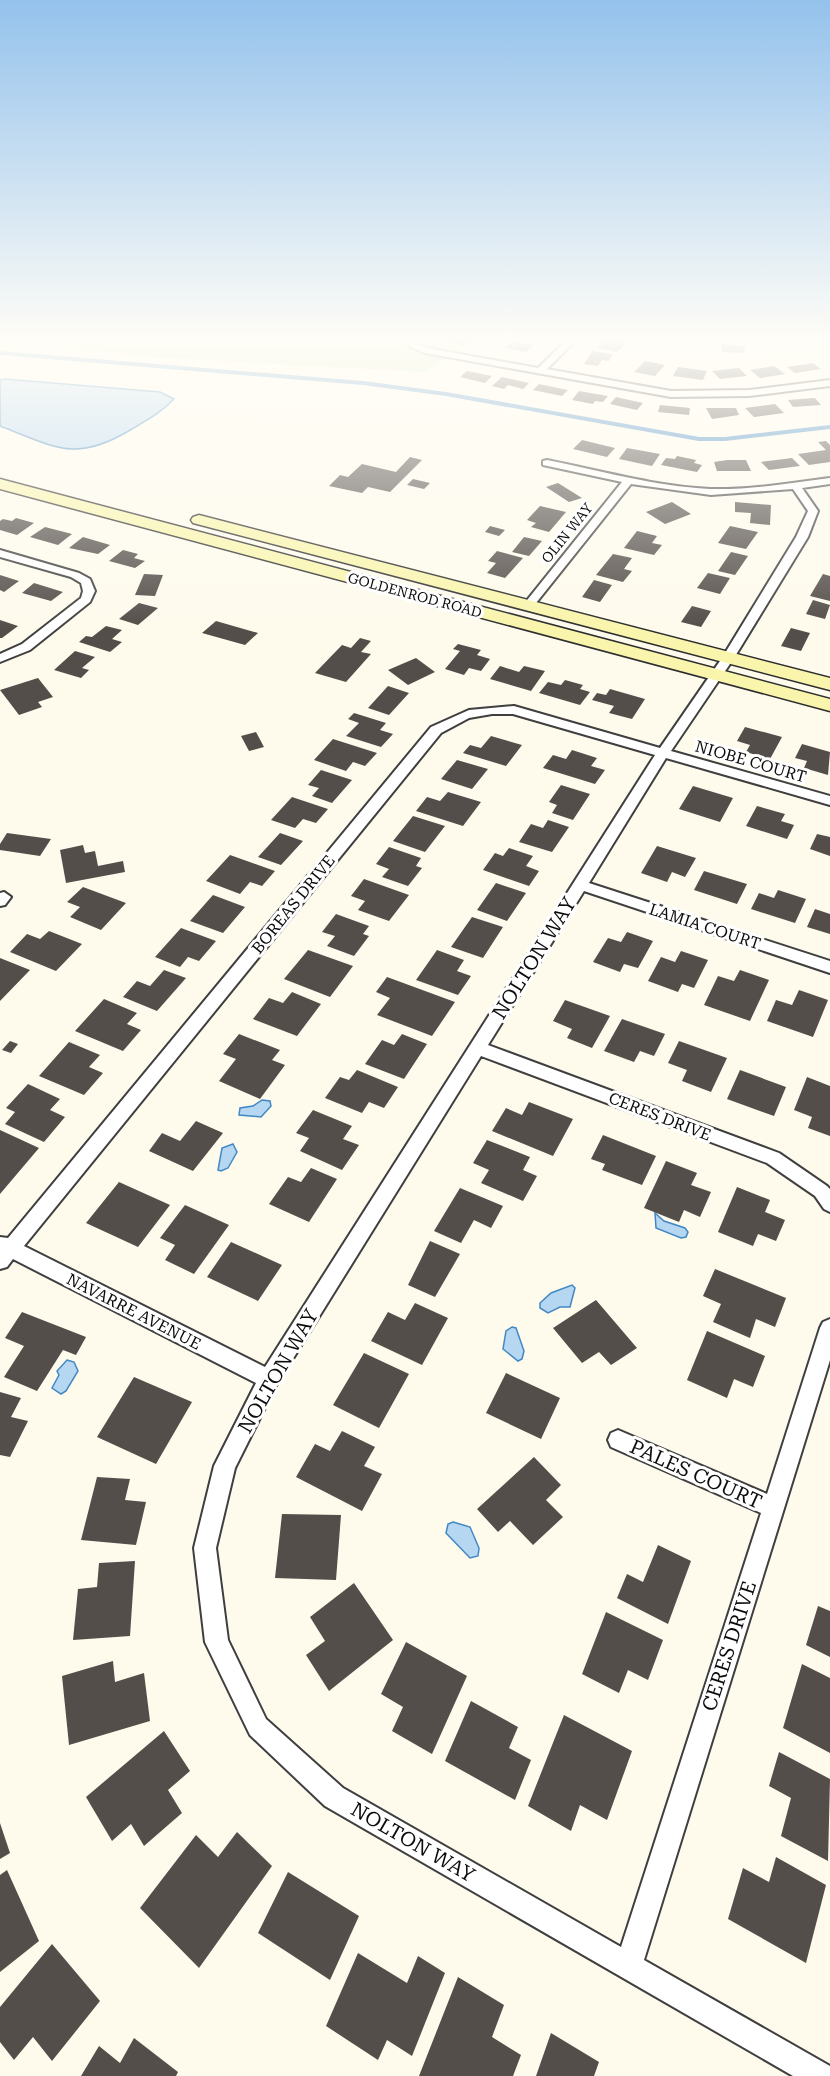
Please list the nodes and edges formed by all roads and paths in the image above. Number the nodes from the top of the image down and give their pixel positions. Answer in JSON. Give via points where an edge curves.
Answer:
{"nodes":[{"id":1,"x":547,"y":463,"type":"dead end"},
{"id":2,"x":0,"y":468,"type":"edge"},
{"id":3,"x":630,"y":479,"type":"junction"},
{"id":4,"x":830,"y":480,"type":"edge"},
{"id":5,"x":0,"y":484,"type":"edge"},
{"id":6,"x":795,"y":485,"type":"junction"},
{"id":7,"x":217,"y":542,"type":"junction"},
{"id":8,"x":314,"y":550,"type":"junction"},
{"id":9,"x":0,"y":553,"type":"edge"},
{"id":10,"x":528,"y":606,"type":"junction"},
{"id":11,"x":0,"y":658,"type":"edge"},
{"id":12,"x":721,"y":666,"type":"junction"},
{"id":13,"x":830,"y":684,"type":"edge"},
{"id":14,"x":830,"y":705,"type":"edge"},
{"id":15,"x":663,"y":753,"type":"junction"},
{"id":16,"x":830,"y":801,"type":"edge"},
{"id":17,"x":580,"y":885,"type":"junction"},
{"id":18,"x":830,"y":967,"type":"edge"},
{"id":19,"x":477,"y":1048,"type":"junction"},
{"id":20,"x":830,"y":1204,"type":"edge"},
{"id":21,"x":3,"y":1251,"type":"edge"},
{"id":22,"x":830,"y":1328,"type":"edge"},
{"id":23,"x":268,"y":1379,"type":"junction"},
{"id":24,"x":618,"y":1440,"type":"dead end"},
{"id":25,"x":773,"y":1508,"type":"junction"},
{"id":26,"x":629,"y":1965,"type":"junction"},
{"id":27,"x":820,"y":2076,"type":"edge"}],
"edges":[{"from":1,"to":3,"type":"street"},
{"from":2,"to":8,"type":"main road","name":"GOLDENROD ROAD"},
{"from":3,"to":6,"type":"street","via":[[734,492]]},
{"from":3,"to":10,"type":"street","name":"OLIN WAY"},
{"from":4,"to":6,"type":"street"},
{"from":5,"to":7,"type":"main road","name":"GOLDENROD ROAD"},
{"from":6,"to":12,"type":"street","name":"NOLTON WAY","via":[[813,511],[802,537]]},
{"from":7,"to":8,"type":"main road","via":[[236,540],[283,552]]},
{"from":7,"to":12,"type":"main road","name":"GOLDENROD ROAD"},
{"from":8,"to":10,"type":"main road","name":"GOLDENROD ROAD"},
{"from":9,"to":11,"type":"street","via":[[75,575],[86,581],[89,591],[86,600],[26,647]]},
{"from":10,"to":12,"type":"main road","name":"GOLDENROD ROAD"},
{"from":12,"to":13,"type":"main road","name":"GOLDENROD ROAD"},
{"from":12,"to":14,"type":"main road","name":"GOLDENROD ROAD"},
{"from":12,"to":15,"type":"street","name":"NOLTON WAY"},
{"from":15,"to":16,"type":"street","name":"NIOBE COURT"},
{"from":15,"to":17,"type":"street","name":"NOLTON WAY"},
{"from":15,"to":21,"type":"street","name":"BOREAS DRIVE","via":[[514,710],[480,710],[456,717],[436,730]]},
{"from":17,"to":18,"type":"street","name":"LAMIA COURT"},
{"from":17,"to":19,"type":"street","name":"NOLTON WAY"},
{"from":19,"to":20,"type":"street","name":"CERES DRIVE","via":[[773,1158],[820,1191]]},
{"from":19,"to":23,"type":"street","name":"NOLTON WAY"},
{"from":21,"to":23,"type":"street","name":"NAVARRE AVENUE"},
{"from":22,"to":25,"type":"street","name":"CERES DRIVE"},
{"from":23,"to":26,"type":"street","name":"NOLTON WAY","via":[[225,1466],[205,1548],[217,1642],[258,1727],[334,1797]]},
{"from":24,"to":25,"type":"street","name":"PALES COURT"},
{"from":25,"to":26,"type":"street","name":"CERES DRIVE"},
{"from":26,"to":27,"type":"street","name":"NOLTON WAY"}]}
